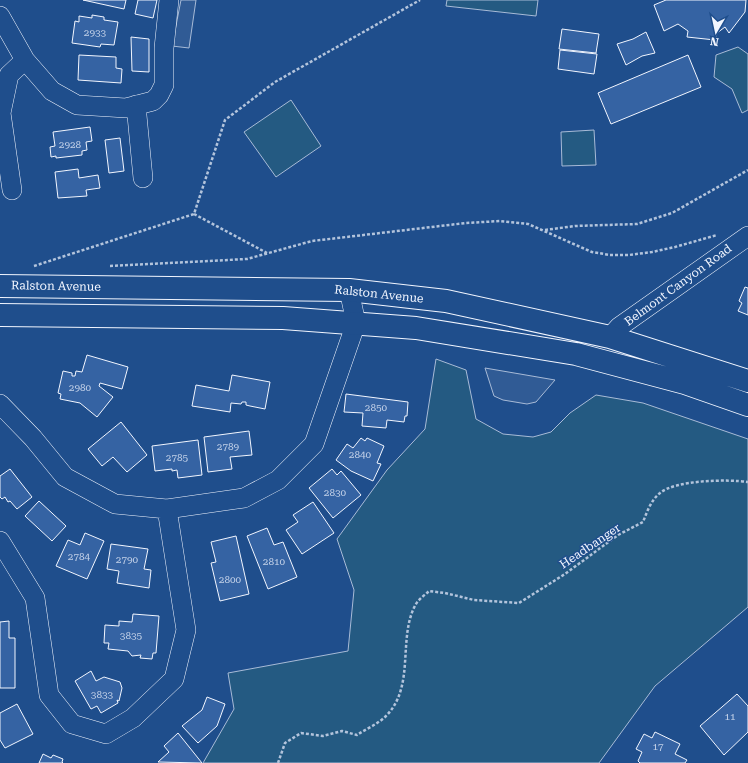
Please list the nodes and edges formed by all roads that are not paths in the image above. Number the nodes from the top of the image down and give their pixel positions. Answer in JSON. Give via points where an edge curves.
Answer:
{"nodes":[{"id":1,"x":169,"y":0,"type":"edge"},
{"id":2,"x":0,"y":16,"type":"edge"},
{"id":3,"x":25,"y":60,"type":"junction"},
{"id":4,"x":136,"y":105,"type":"junction"},
{"id":5,"x":144,"y":178,"type":"dead end"},
{"id":6,"x":12,"y":190,"type":"dead end"},
{"id":7,"x":748,"y":236,"type":"edge"},
{"id":8,"x":0,"y":286,"type":"edge"},
{"id":9,"x":349,"y":290,"type":"junction"},
{"id":10,"x":0,"y":314,"type":"edge"},
{"id":11,"x":356,"y":323,"type":"junction"},
{"id":12,"x":610,"y":337,"type":"junction"},
{"id":13,"x":748,"y":381,"type":"edge"},
{"id":14,"x":0,"y":404,"type":"edge"},
{"id":15,"x":748,"y":405,"type":"edge"},
{"id":16,"x":167,"y":509,"type":"junction"},
{"id":17,"x":0,"y":541,"type":"edge"}],
"edges":[{"from":1,"to":4,"type":"street","via":[[164,48],[164,85],[152,101]]},
{"from":2,"to":3,"type":"street"},
{"from":3,"to":4,"type":"street","via":[[52,91],[77,106],[126,108]]},
{"from":3,"to":6,"type":"street","via":[[9,75],[2,113]]},
{"from":4,"to":5,"type":"street"},
{"from":7,"to":12,"type":"street","name":"Belmont Canyon Road","via":[[619,327]]},
{"from":8,"to":9,"type":"main road","name":"Ralston Avenue"},
{"from":9,"to":11,"type":"street"},
{"from":9,"to":12,"type":"main road","name":"Ralston Avenue","via":[[446,301]]},
{"from":10,"to":11,"type":"main road","via":[[284,318]]},
{"from":11,"to":15,"type":"main road","via":[[423,329],[576,354],[685,383]]},
{"from":11,"to":16,"type":"street","via":[[314,444],[278,480],[244,498]]},
{"from":12,"to":13,"type":"main road","name":"Ralston Avenue"},
{"from":14,"to":16,"type":"street","via":[[33,438],[65,477],[115,504]]},
{"from":16,"to":17,"type":"street","via":[[186,630],[174,679],[133,718],[106,734],[72,724],[49,695],[35,598]]}]}
